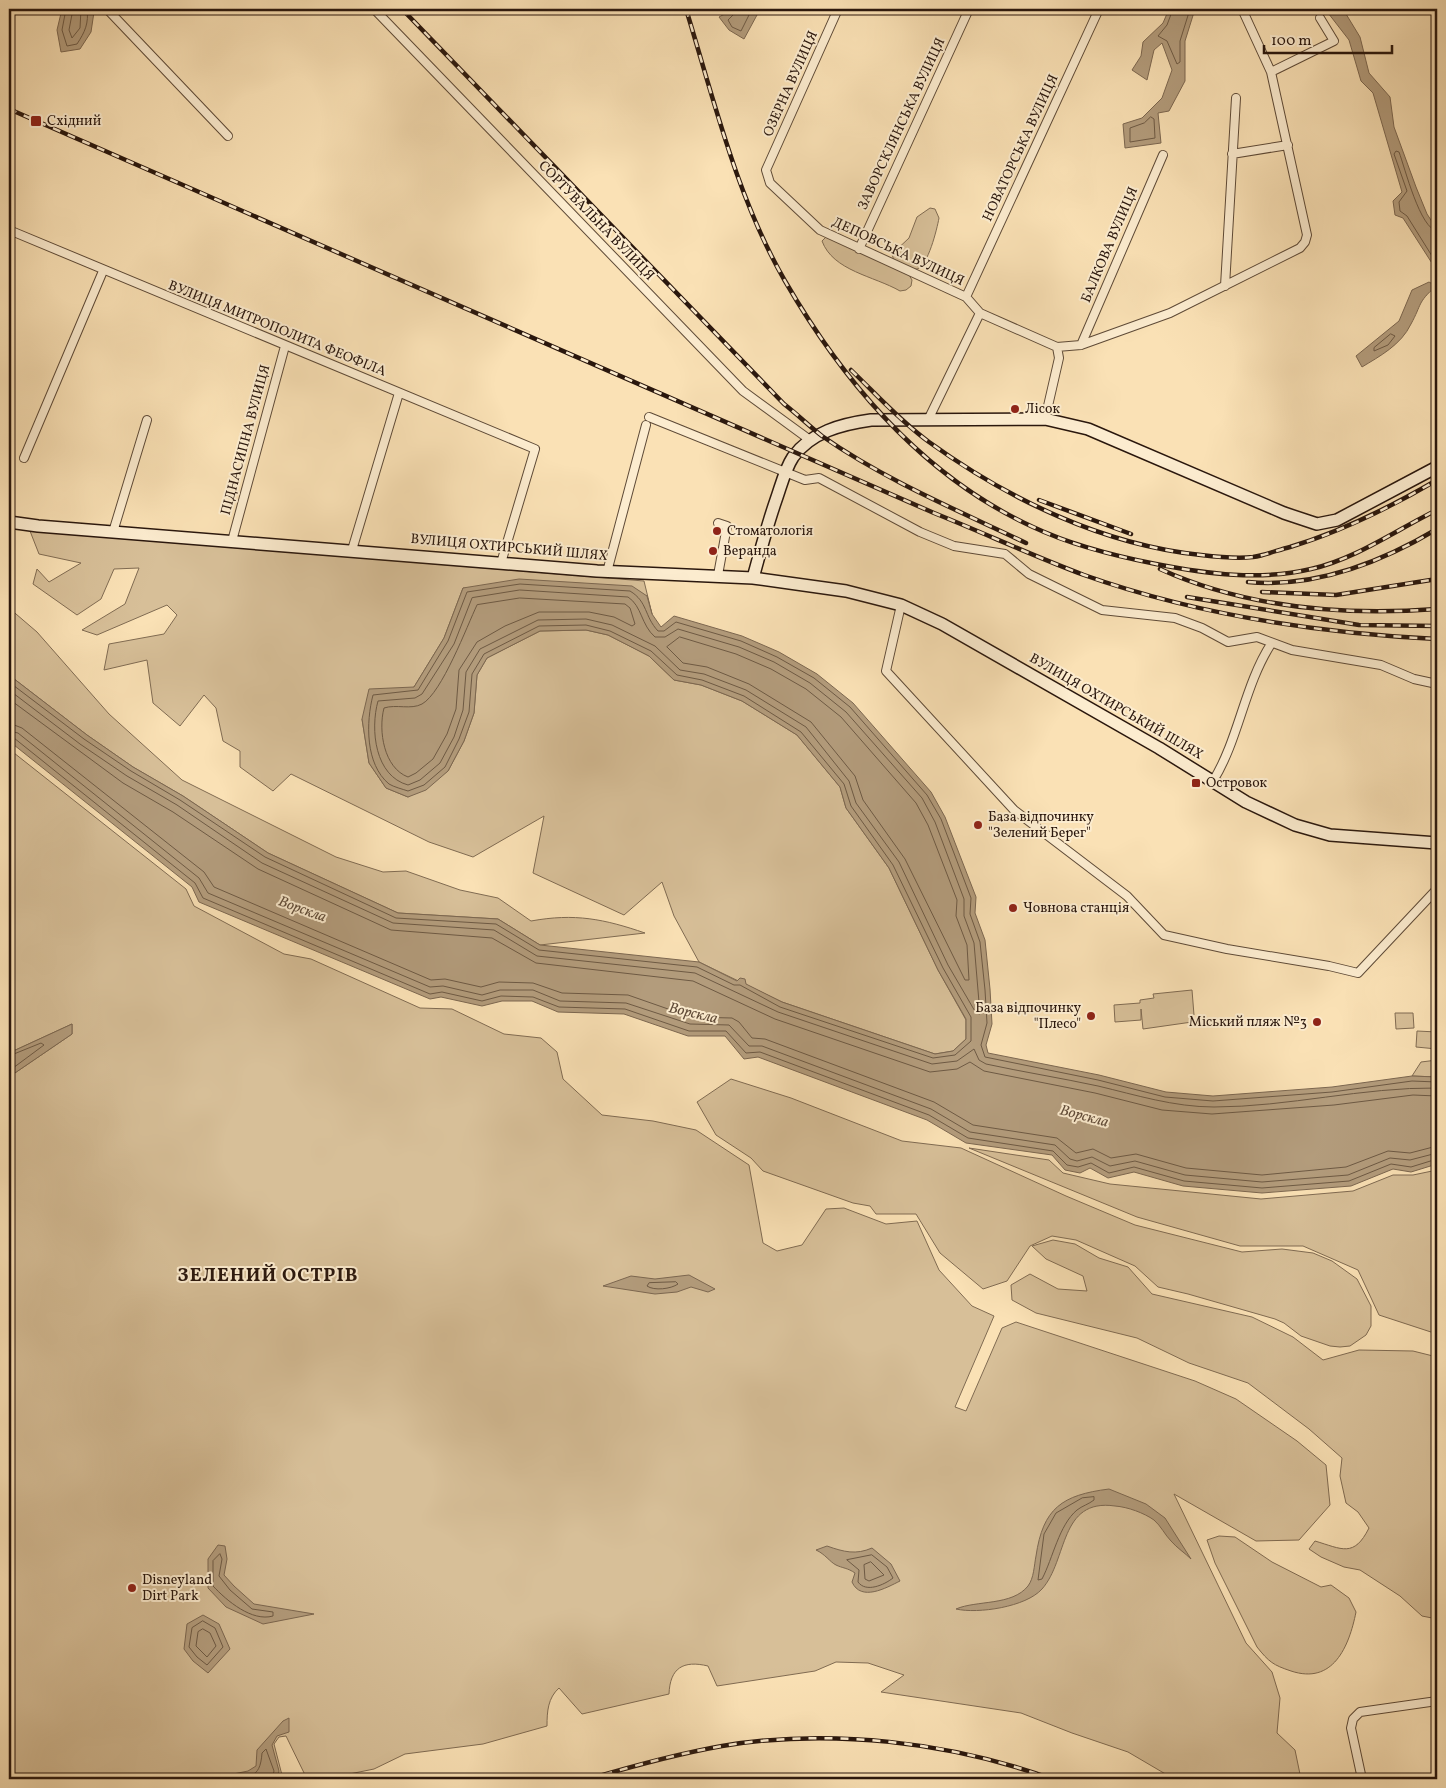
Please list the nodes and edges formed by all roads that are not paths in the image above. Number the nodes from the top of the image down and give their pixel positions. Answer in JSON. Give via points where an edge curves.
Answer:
{"nodes":[{"id":1,"x":107,"y":9,"type":"edge"},
{"id":2,"x":374,"y":9,"type":"edge"},
{"id":3,"x":838,"y":9,"type":"edge"},
{"id":4,"x":969,"y":9,"type":"edge"},
{"id":5,"x":1099,"y":9,"type":"edge"},
{"id":6,"x":1242,"y":9,"type":"edge"},
{"id":7,"x":1320,"y":18,"type":"dead end"},
{"id":8,"x":1271,"y":72,"type":"junction"},
{"id":9,"x":1236,"y":98,"type":"dead end"},
{"id":10,"x":228,"y":136,"type":"dead end"},
{"id":11,"x":1288,"y":145,"type":"junction"},
{"id":12,"x":1232,"y":154,"type":"junction"},
{"id":13,"x":1163,"y":155,"type":"dead end"},
{"id":14,"x":766,"y":170,"type":"joint"},
{"id":15,"x":9,"y":230,"type":"edge"},
{"id":16,"x":858,"y":249,"type":"junction"},
{"id":17,"x":103,"y":271,"type":"junction"},
{"id":18,"x":1225,"y":286,"type":"junction"},
{"id":19,"x":966,"y":297,"type":"junction"},
{"id":20,"x":980,"y":313,"type":"junction"},
{"id":21,"x":1081,"y":345,"type":"junction"},
{"id":22,"x":285,"y":346,"type":"junction"},
{"id":23,"x":1057,"y":347,"type":"junction"},
{"id":24,"x":399,"y":393,"type":"junction"},
{"id":25,"x":1045,"y":418,"type":"junction"},
{"id":26,"x":147,"y":420,"type":"dead end"},
{"id":27,"x":928,"y":420,"type":"junction"},
{"id":28,"x":810,"y":440,"type":"junction"},
{"id":29,"x":24,"y":458,"type":"dead end"},
{"id":30,"x":1437,"y":467,"type":"edge"},
{"id":31,"x":786,"y":472,"type":"junction"},
{"id":32,"x":9,"y":522,"type":"edge"},
{"id":33,"x":718,"y":523,"type":"dead end"},
{"id":34,"x":113,"y":532,"type":"junction"},
{"id":35,"x":232,"y":541,"type":"junction"},
{"id":36,"x":352,"y":550,"type":"junction"},
{"id":37,"x":501,"y":563,"type":"junction"},
{"id":38,"x":607,"y":572,"type":"junction"},
{"id":39,"x":718,"y":575,"type":"junction"},
{"id":40,"x":753,"y":578,"type":"junction"},
{"id":41,"x":901,"y":605,"type":"junction"},
{"id":42,"x":1271,"y":644,"type":"junction"},
{"id":43,"x":1437,"y":684,"type":"edge"},
{"id":44,"x":1213,"y":781,"type":"junction"},
{"id":45,"x":1437,"y":843,"type":"edge"},
{"id":46,"x":1437,"y":889,"type":"edge"},
{"id":47,"x":1437,"y":1701,"type":"edge"},
{"id":48,"x":1362,"y":1779,"type":"edge"}],
"edges":[{"from":1,"to":10,"type":"street"},
{"from":2,"to":28,"type":"street","name":"СОРТУВАЛЬНА ВУЛИЦЯ","via":[[743,391]]},
{"from":3,"to":14,"type":"street","name":"ОЗЕРНА ВУЛИЦЯ"},
{"from":4,"to":16,"type":"street","name":"ЗАВОРСКЛЯНСЬКА ВУЛИЦЯ"},
{"from":5,"to":19,"type":"street","name":"НОВАТОРСЬКА ВУЛИЦЯ"},
{"from":6,"to":8,"type":"street"},
{"from":7,"to":8,"type":"street","via":[[1334,41]]},
{"from":8,"to":11,"type":"street"},
{"from":9,"to":12,"type":"street"},
{"from":11,"to":12,"type":"street"},
{"from":11,"to":18,"type":"street","name":"ДЕПОВСЬКА ВУЛИЦЯ","via":[[1307,235],[1300,248]]},
{"from":12,"to":18,"type":"street"},
{"from":13,"to":21,"type":"street","name":"БАЛКОВА ВУЛИЦЯ"},
{"from":14,"to":16,"type":"street","name":"ДЕПОВСЬКА ВУЛИЦЯ","via":[[770,183],[820,230]]},
{"from":15,"to":17,"type":"street","name":"ВУЛИЦЯ МИТРОПОЛИТА ФЕОФІЛА"},
{"from":16,"to":19,"type":"street","name":"ДЕПОВСЬКА ВУЛИЦЯ"},
{"from":17,"to":22,"type":"street","name":"ВУЛИЦЯ МИТРОПОЛИТА ФЕОФІЛА"},
{"from":17,"to":29,"type":"street"},
{"from":18,"to":21,"type":"street","name":"ДЕПОВСЬКА ВУЛИЦЯ","via":[[1170,313]]},
{"from":19,"to":20,"type":"street","name":"ДЕПОВСЬКА ВУЛИЦЯ"},
{"from":20,"to":23,"type":"street","name":"ДЕПОВСЬКА ВУЛИЦЯ"},
{"from":20,"to":27,"type":"street"},
{"from":21,"to":23,"type":"street","name":"ДЕПОВСЬКА ВУЛИЦЯ"},
{"from":22,"to":24,"type":"street","name":"ВУЛИЦЯ МИТРОПОЛИТА ФЕОФІЛА"},
{"from":22,"to":35,"type":"street","name":"ПІДНАСИПНА ВУЛИЦЯ"},
{"from":23,"to":25,"type":"street","via":[[1059,358]]},
{"from":24,"to":36,"type":"street"},
{"from":24,"to":37,"type":"street","name":"ВУЛИЦЯ МИТРОПОЛИТА ФЕОФІЛА","via":[[535,449]]},
{"from":25,"to":27,"type":"main road"},
{"from":25,"to":30,"type":"main road","via":[[1088,429],[1284,513],[1318,524],[1337,520]]},
{"from":26,"to":34,"type":"street"},
{"from":27,"to":28,"type":"main road","via":[[853,423],[836,427]]},
{"from":28,"to":31,"type":"main road","via":[[792,458]]},
{"from":31,"to":38,"type":"street","via":[[647,421]]},
{"from":31,"to":40,"type":"main road"},
{"from":31,"to":42,"type":"street","via":[[805,480],[819,478],[920,532],[954,546],[1005,554],[1029,574],[1102,610],[1174,618],[1228,642],[1258,637]]},
{"from":32,"to":34,"type":"main road","name":"ВУЛИЦЯ ОХТИРСЬКИЙ ШЛЯХ"},
{"from":33,"to":39,"type":"street","via":[[728,526]]},
{"from":34,"to":35,"type":"main road","name":"ВУЛИЦЯ ОХТИРСЬКИЙ ШЛЯХ"},
{"from":35,"to":36,"type":"main road","name":"ВУЛИЦЯ ОХТИРСЬКИЙ ШЛЯХ"},
{"from":36,"to":37,"type":"main road","name":"ВУЛИЦЯ ОХТИРСЬКИЙ ШЛЯХ"},
{"from":37,"to":38,"type":"main road","name":"ВУЛИЦЯ ОХТИРСЬКИЙ ШЛЯХ"},
{"from":38,"to":39,"type":"main road","name":"ВУЛИЦЯ ОХТИРСЬКИЙ ШЛЯХ"},
{"from":39,"to":40,"type":"main road","name":"ВУЛИЦЯ ОХТИРСЬКИЙ ШЛЯХ"},
{"from":40,"to":41,"type":"main road","name":"ВУЛИЦЯ ОХТИРСЬКИЙ ШЛЯХ","via":[[846,591]]},
{"from":41,"to":44,"type":"main road","name":"ВУЛИЦЯ ОХТИРСЬКИЙ ШЛЯХ","via":[[942,624]]},
{"from":41,"to":46,"type":"street","via":[[886,671],[1008,804],[1127,896],[1164,936],[1358,973]]},
{"from":42,"to":43,"type":"street","via":[[1381,665],[1414,680]]},
{"from":42,"to":44,"type":"street","via":[[1259,663],[1222,766]]},
{"from":44,"to":45,"type":"main road","name":"ВУЛИЦЯ ОХТИРСЬКИЙ ШЛЯХ","via":[[1295,825],[1349,836]]},
{"from":47,"to":48,"type":"street","via":[[1360,1712],[1353,1719],[1351,1728]]}]}
